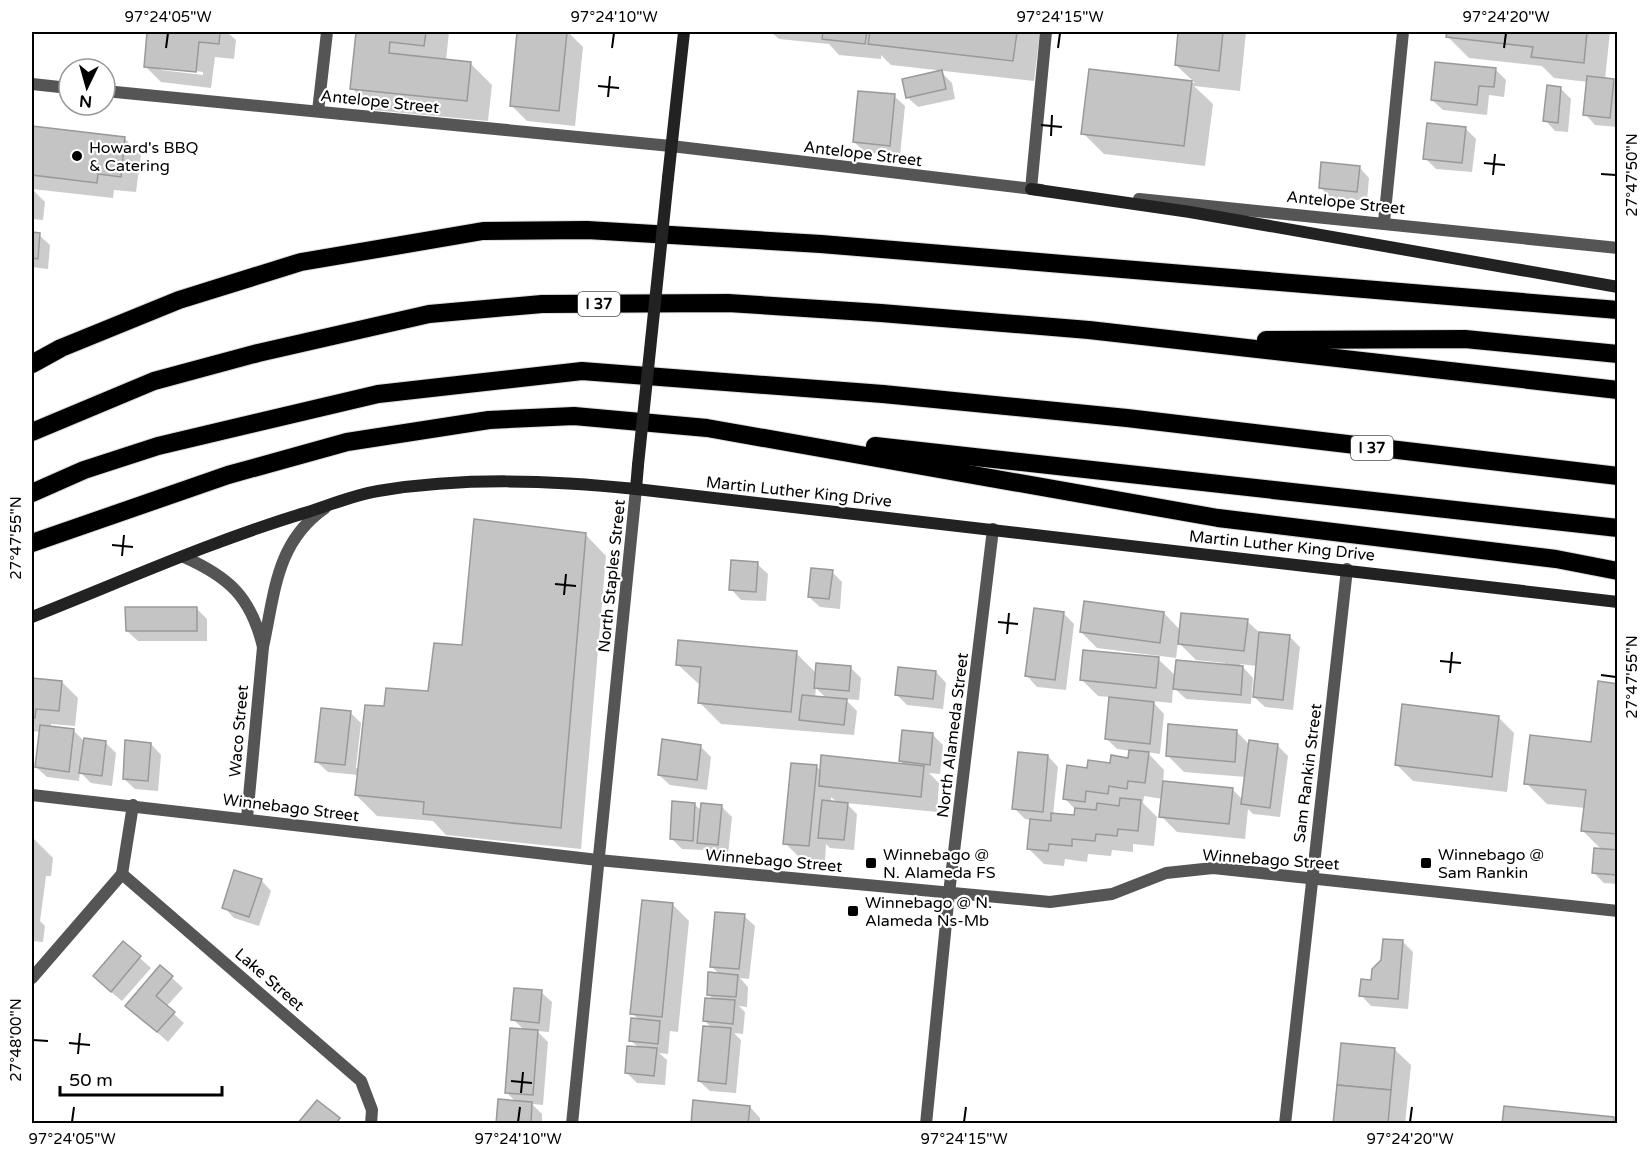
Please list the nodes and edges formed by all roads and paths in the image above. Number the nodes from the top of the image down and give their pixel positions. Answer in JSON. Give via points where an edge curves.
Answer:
{"nodes":[{"id":1,"x":327,"y":32,"type":"edge"},
{"id":2,"x":684,"y":32,"type":"edge"},
{"id":3,"x":1046,"y":32,"type":"edge"},
{"id":4,"x":1403,"y":32,"type":"edge"},
{"id":5,"x":32,"y":84,"type":"edge"},
{"id":6,"x":57,"y":87,"type":"edge"},
{"id":7,"x":117,"y":92,"type":"edge"},
{"id":8,"x":318,"y":111,"type":"junction"},
{"id":9,"x":671,"y":146,"type":"junction"},
{"id":10,"x":1031,"y":189,"type":"junction"},
{"id":11,"x":1384,"y":222,"type":"junction"},
{"id":12,"x":1617,"y":248,"type":"edge"},
{"id":13,"x":1617,"y":286,"type":"edge"},
{"id":14,"x":1617,"y":310,"type":"edge"},
{"id":15,"x":1183,"y":341,"type":"junction"},
{"id":16,"x":1617,"y":354,"type":"edge"},
{"id":17,"x":32,"y":364,"type":"edge"},
{"id":18,"x":1617,"y":390,"type":"edge"},
{"id":19,"x":707,"y":428,"type":"junction"},
{"id":20,"x":32,"y":432,"type":"edge"},
{"id":21,"x":1617,"y":476,"type":"edge"},
{"id":22,"x":636,"y":489,"type":"junction"},
{"id":23,"x":32,"y":493,"type":"edge"},
{"id":24,"x":328,"y":505,"type":"junction"},
{"id":25,"x":1617,"y":528,"type":"edge"},
{"id":26,"x":993,"y":529,"type":"junction"},
{"id":27,"x":32,"y":543,"type":"edge"},
{"id":28,"x":184,"y":557,"type":"junction"},
{"id":29,"x":1347,"y":569,"type":"junction"},
{"id":30,"x":1617,"y":571,"type":"edge"},
{"id":31,"x":1617,"y":602,"type":"edge"},
{"id":32,"x":32,"y":617,"type":"edge"},
{"id":33,"x":263,"y":647,"type":"junction"},
{"id":34,"x":32,"y":795,"type":"edge"},
{"id":35,"x":133,"y":805,"type":"junction"},
{"id":36,"x":247,"y":818,"type":"junction"},
{"id":37,"x":598,"y":860,"type":"junction"},
{"id":38,"x":122,"y":874,"type":"junction"},
{"id":39,"x":1312,"y":877,"type":"junction"},
{"id":40,"x":950,"y":893,"type":"junction"},
{"id":41,"x":1617,"y":911,"type":"edge"},
{"id":42,"x":32,"y":978,"type":"edge"},
{"id":43,"x":370,"y":1124,"type":"edge"},
{"id":44,"x":572,"y":1124,"type":"edge"},
{"id":45,"x":926,"y":1124,"type":"edge"},
{"id":46,"x":1285,"y":1124,"type":"edge"}],
"edges":[{"from":1,"to":8,"type":"street"},
{"from":2,"to":9,"type":"main road","name":"North Staples Street"},
{"from":3,"to":10,"type":"street"},
{"from":4,"to":11,"type":"street"},
{"from":5,"to":6,"type":"street"},
{"from":7,"to":8,"type":"street","name":"Antelope Street"},
{"from":8,"to":9,"type":"street","name":"Antelope Street"},
{"from":9,"to":10,"type":"street","name":"Antelope Street"},
{"from":9,"to":22,"type":"main road","name":"North Staples Street","bridge":true},
{"from":10,"to":11,"type":"street","name":"Antelope Street"},
{"from":10,"to":13,"type":"main road","via":[[1201,214]]},
{"from":11,"to":12,"type":"street","name":"Antelope Street"},
{"from":14,"to":17,"type":"highway","via":[[821,244],[587,231],[483,231],[301,262],[179,300],[61,348]]},
{"from":15,"to":16,"type":"highway","via":[[1465,339]]},
{"from":15,"to":18,"type":"highway","number":"I 37"},
{"from":15,"to":20,"type":"highway","number":"I 37","via":[[1066,328],[728,303],[542,304],[429,314],[270,350],[154,381]]},
{"from":19,"to":25,"type":"highway"},
{"from":19,"to":27,"type":"highway","via":[[574,416],[489,420],[347,442],[228,475]]},
{"from":19,"to":30,"type":"highway","via":[[1218,518],[1556,559]]},
{"from":21,"to":23,"type":"highway","number":"I 37","via":[[1115,417],[582,371],[378,394],[158,446],[84,470]]},
{"from":22,"to":24,"type":"main road","name":"Martin Luther King Drive","via":[[566,482],[489,481],[375,491]]},
{"from":22,"to":26,"type":"main road","name":"Martin Luther King Drive"},
{"from":22,"to":37,"type":"street","name":"North Staples Street"},
{"from":24,"to":28,"type":"main road","name":"Martin Luther King Drive","via":[[269,523]]},
{"from":24,"to":33,"type":"street","name":"Waco Street","via":[[300,528],[282,558]]},
{"from":26,"to":29,"type":"main road","name":"Martin Luther King Drive"},
{"from":26,"to":40,"type":"street","name":"North Alameda Street"},
{"from":28,"to":32,"type":"main road","name":"Martin Luther King Drive"},
{"from":28,"to":33,"type":"street","name":"Waco Street","via":[[221,575],[232,585],[253,614]]},
{"from":29,"to":31,"type":"main road","name":"Martin Luther King Drive"},
{"from":29,"to":39,"type":"street","name":"Sam Rankin Street"},
{"from":33,"to":36,"type":"street","name":"Waco Street"},
{"from":34,"to":35,"type":"street","name":"Winnebago Street"},
{"from":35,"to":36,"type":"street","name":"Winnebago Street"},
{"from":35,"to":38,"type":"street"},
{"from":36,"to":37,"type":"street","name":"Winnebago Street"},
{"from":37,"to":40,"type":"street","name":"Winnebago Street"},
{"from":37,"to":44,"type":"street","name":"North Staples Street"},
{"from":38,"to":42,"type":"street"},
{"from":38,"to":43,"type":"street","name":"Lake Street","via":[[362,1081],[372,1110]]},
{"from":39,"to":40,"type":"street","name":"Winnebago Street","via":[[1213,868],[1166,873],[1112,894],[1050,902]]},
{"from":39,"to":41,"type":"street","name":"Winnebago Street"},
{"from":39,"to":46,"type":"street","name":"Sam Rankin Street"},
{"from":40,"to":45,"type":"street","name":"North Alameda Street"}]}
